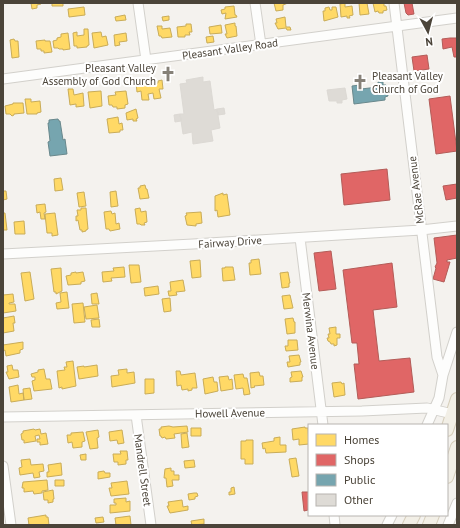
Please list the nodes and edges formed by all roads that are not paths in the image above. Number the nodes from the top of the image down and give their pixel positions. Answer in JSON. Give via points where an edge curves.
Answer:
{"nodes":[{"id":1,"x":138,"y":3,"type":"edge"},
{"id":2,"x":255,"y":3,"type":"edge"},
{"id":3,"x":394,"y":3,"type":"edge"},
{"id":4,"x":457,"y":18,"type":"edge"},
{"id":5,"x":396,"y":26,"type":"junction"},
{"id":6,"x":261,"y":44,"type":"junction"},
{"id":7,"x":146,"y":60,"type":"junction"},
{"id":8,"x":3,"y":79,"type":"edge"},
{"id":9,"x":457,"y":226,"type":"edge"},
{"id":10,"x":421,"y":230,"type":"junction"},
{"id":11,"x":300,"y":238,"type":"junction"},
{"id":12,"x":3,"y":254,"type":"edge"},
{"id":13,"x":457,"y":332,"type":"edge"},
{"id":14,"x":443,"y":375,"type":"junction"},
{"id":15,"x":457,"y":399,"type":"edge"},
{"id":16,"x":434,"y":410,"type":"junction"},
{"id":17,"x":321,"y":412,"type":"junction"},
{"id":18,"x":136,"y":415,"type":"junction"},
{"id":19,"x":455,"y":415,"type":"edge"},
{"id":20,"x":3,"y":417,"type":"edge"},
{"id":21,"x":323,"y":424,"type":"edge"},
{"id":22,"x":427,"y":424,"type":"edge"},
{"id":23,"x":448,"y":428,"type":"edge"},
{"id":24,"x":457,"y":447,"type":"edge"},
{"id":25,"x":3,"y":466,"type":"edge"},
{"id":26,"x":448,"y":474,"type":"edge"},
{"id":27,"x":457,"y":503,"type":"edge"},
{"id":28,"x":392,"y":516,"type":"edge"},
{"id":29,"x":414,"y":516,"type":"edge"},
{"id":30,"x":11,"y":525,"type":"edge"},
{"id":31,"x":151,"y":525,"type":"edge"},
{"id":32,"x":387,"y":525,"type":"edge"},
{"id":33,"x":409,"y":525,"type":"edge"},
{"id":34,"x":448,"y":525,"type":"edge"}],
"edges":[{"from":1,"to":7,"type":"street"},
{"from":2,"to":6,"type":"street"},
{"from":3,"to":5,"type":"street","name":"McRae Avenue"},
{"from":4,"to":5,"type":"street","name":"Pleasant Valley Road"},
{"from":5,"to":6,"type":"street","name":"Pleasant Valley Road"},
{"from":5,"to":10,"type":"street","name":"McRae Avenue"},
{"from":6,"to":7,"type":"street","name":"Pleasant Valley Road"},
{"from":7,"to":8,"type":"street","name":"Pleasant Valley Road"},
{"from":9,"to":10,"type":"street","name":"Fairway Drive"},
{"from":10,"to":11,"type":"street","name":"Fairway Drive"},
{"from":10,"to":14,"type":"street","name":"McRae Avenue","via":[[437,357]]},
{"from":11,"to":12,"type":"street","name":"Fairway Drive"},
{"from":11,"to":17,"type":"street","name":"Merwina Avenue"},
{"from":13,"to":14,"type":"street"},
{"from":14,"to":16,"type":"street"},
{"from":15,"to":19,"type":"main road"},
{"from":16,"to":17,"type":"street","name":"Howell Avenue","via":[[427,408]]},
{"from":16,"to":19,"type":"street","name":"Howell Avenue"},
{"from":16,"to":22,"type":"street"},
{"from":17,"to":18,"type":"street","name":"Howell Avenue"},
{"from":17,"to":21,"type":"street","name":"Merwina Avenue"},
{"from":18,"to":20,"type":"street","name":"Howell Avenue"},
{"from":18,"to":31,"type":"street","name":"Mandrell Street"},
{"from":19,"to":23,"type":"main road"},
{"from":24,"to":26,"type":"main road"},
{"from":25,"to":30,"type":"street"},
{"from":27,"to":34,"type":"street"},
{"from":28,"to":32,"type":"street"},
{"from":29,"to":33,"type":"main road"}]}
